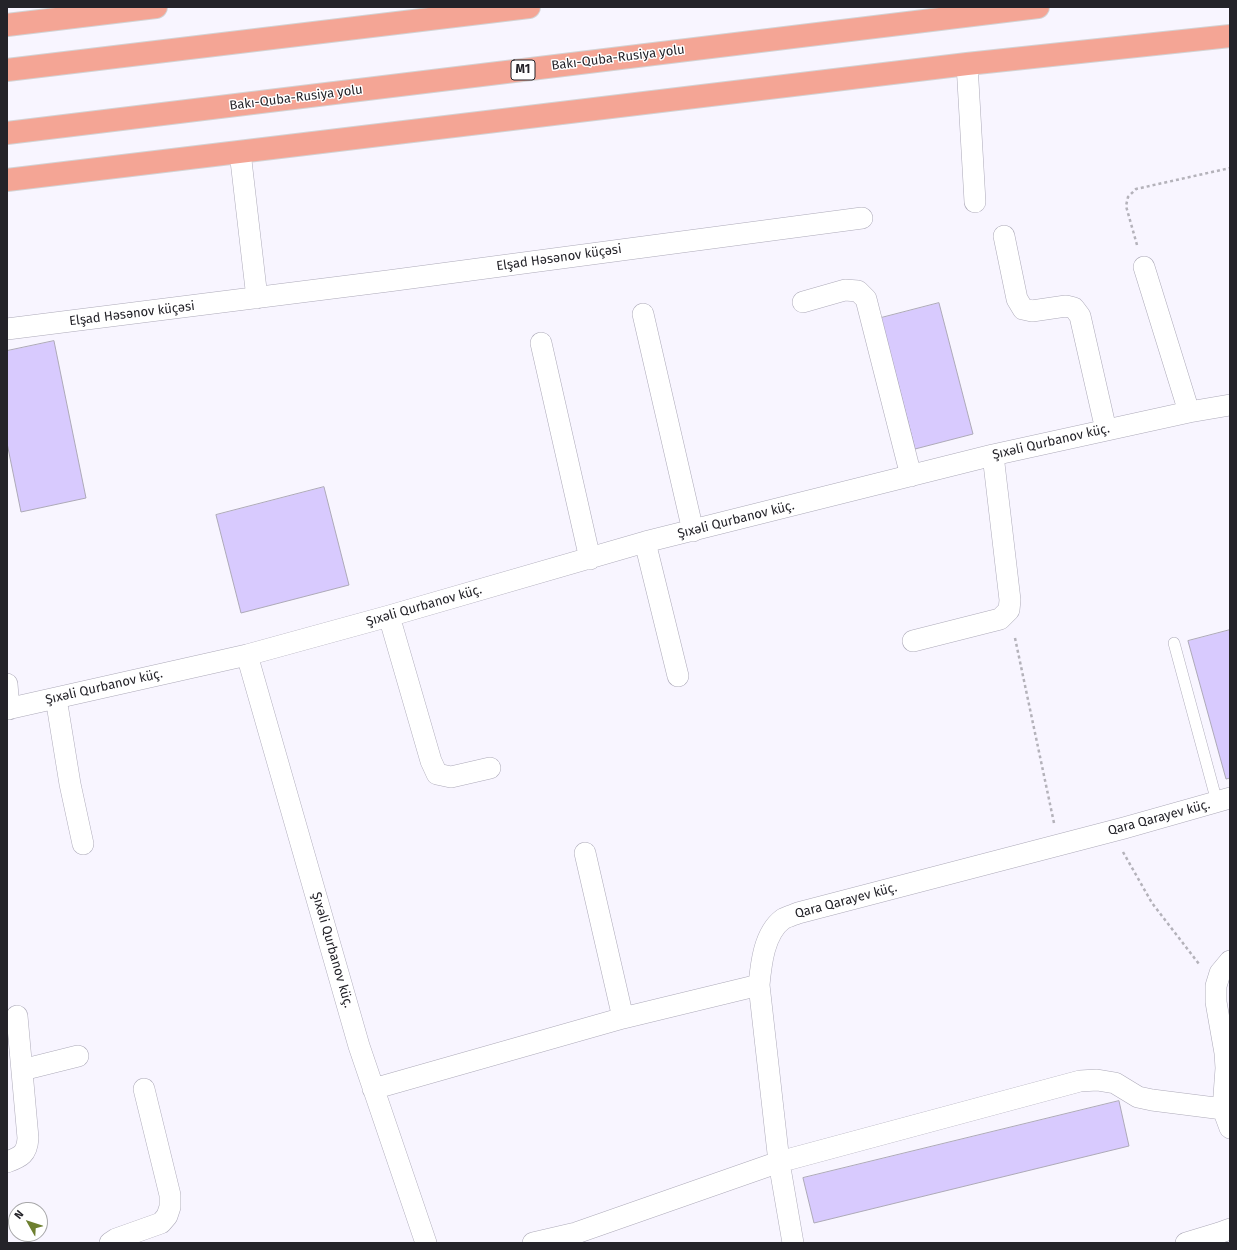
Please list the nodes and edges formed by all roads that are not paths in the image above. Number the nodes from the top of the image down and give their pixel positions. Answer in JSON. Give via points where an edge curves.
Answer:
{"nodes":[{"id":1,"x":156,"y":7,"type":"edge"},
{"id":2,"x":528,"y":7,"type":"edge"},
{"id":3,"x":1038,"y":7,"type":"edge"},
{"id":4,"x":7,"y":25,"type":"edge"},
{"id":5,"x":1230,"y":36,"type":"edge"},
{"id":6,"x":967,"y":64,"type":"junction"},
{"id":7,"x":7,"y":70,"type":"edge"},
{"id":8,"x":7,"y":133,"type":"edge"},
{"id":9,"x":240,"y":152,"type":"junction"},
{"id":10,"x":7,"y":180,"type":"edge"},
{"id":11,"x":975,"y":202,"type":"dead end"},
{"id":12,"x":862,"y":218,"type":"dead end"},
{"id":13,"x":1004,"y":236,"type":"dead end"},
{"id":14,"x":1144,"y":267,"type":"road end"},
{"id":15,"x":256,"y":298,"type":"junction"},
{"id":16,"x":803,"y":302,"type":"dead end"},
{"id":17,"x":643,"y":314,"type":"dead end"},
{"id":18,"x":7,"y":329,"type":"edge"},
{"id":19,"x":541,"y":343,"type":"dead end"},
{"id":20,"x":1230,"y":405,"type":"edge"},
{"id":21,"x":1189,"y":412,"type":"junction"},
{"id":22,"x":1106,"y":430,"type":"junction"},
{"id":23,"x":993,"y":455,"type":"junction"},
{"id":24,"x":911,"y":476,"type":"junction"},
{"id":25,"x":693,"y":531,"type":"junction"},
{"id":26,"x":645,"y":542,"type":"junction"},
{"id":27,"x":590,"y":559,"type":"junction"},
{"id":28,"x":389,"y":616,"type":"junction"},
{"id":29,"x":913,"y":641,"type":"dead end"},
{"id":30,"x":1174,"y":643,"type":"dead end"},
{"id":31,"x":247,"y":655,"type":"junction"},
{"id":32,"x":678,"y":676,"type":"dead end"},
{"id":33,"x":7,"y":684,"type":"edge"},
{"id":34,"x":56,"y":698,"type":"junction"},
{"id":35,"x":8,"y":709,"type":"edge"},
{"id":36,"x":490,"y":768,"type":"dead end"},
{"id":37,"x":1223,"y":800,"type":"edge"},
{"id":38,"x":83,"y":844,"type":"dead end"},
{"id":39,"x":585,"y":853,"type":"dead end"},
{"id":40,"x":1230,"y":961,"type":"edge"},
{"id":41,"x":760,"y":985,"type":"junction"},
{"id":42,"x":17,"y":1016,"type":"dead end"},
{"id":43,"x":623,"y":1018,"type":"junction"},
{"id":44,"x":78,"y":1056,"type":"dead end"},
{"id":45,"x":22,"y":1070,"type":"junction"},
{"id":46,"x":144,"y":1089,"type":"dead end"},
{"id":47,"x":373,"y":1089,"type":"junction"},
{"id":48,"x":1228,"y":1115,"type":"edge"},
{"id":49,"x":7,"y":1162,"type":"edge"},
{"id":50,"x":779,"y":1162,"type":"junction"},
{"id":51,"x":1230,"y":1228,"type":"edge"},
{"id":52,"x":577,"y":1238,"type":"edge"},
{"id":53,"x":110,"y":1243,"type":"edge"},
{"id":54,"x":426,"y":1243,"type":"edge"},
{"id":55,"x":532,"y":1243,"type":"edge"},
{"id":56,"x":794,"y":1243,"type":"edge"},
{"id":57,"x":1186,"y":1243,"type":"edge"}],
"edges":[{"from":1,"to":4,"type":"highway"},
{"from":2,"to":7,"type":"highway"},
{"from":3,"to":8,"type":"highway","name":"Bakı-Quba-Rusiya yolu","number":"M1"},
{"from":5,"to":6,"type":"highway"},
{"from":6,"to":9,"type":"highway"},
{"from":6,"to":11,"type":"street"},
{"from":9,"to":10,"type":"highway"},
{"from":9,"to":15,"type":"street"},
{"from":12,"to":15,"type":"street","name":"Elşad Həsənov küçəsi"},
{"from":13,"to":22,"type":"street","via":[[1018,299],[1023,309],[1032,311],[1066,306],[1074,308],[1080,316]]},
{"from":14,"to":21,"type":"street"},
{"from":15,"to":18,"type":"street","name":"Elşad Həsənov küçəsi"},
{"from":16,"to":24,"type":"street","via":[[845,290],[858,291],[866,299]]},
{"from":17,"to":25,"type":"street"},
{"from":19,"to":27,"type":"street"},
{"from":20,"to":21,"type":"street","name":"Şıxəli Qurbanov küç."},
{"from":21,"to":22,"type":"street","name":"Şıxəli Qurbanov küç."},
{"from":22,"to":23,"type":"street","name":"Şıxəli Qurbanov küç."},
{"from":23,"to":24,"type":"street","name":"Şıxəli Qurbanov küç."},
{"from":23,"to":29,"type":"street","via":[[1010,600],[1009,610],[1000,619]]},
{"from":24,"to":25,"type":"street","name":"Şıxəli Qurbanov küç."},
{"from":25,"to":26,"type":"street","name":"Şıxəli Qurbanov küç."},
{"from":26,"to":27,"type":"street","name":"Şıxəli Qurbanov küç."},
{"from":26,"to":32,"type":"street"},
{"from":27,"to":28,"type":"street","name":"Şıxəli Qurbanov küç."},
{"from":28,"to":31,"type":"street","name":"Şıxəli Qurbanov küç."},
{"from":28,"to":36,"type":"street","via":[[437,774],[451,777]]},
{"from":30,"to":37,"type":"lane"},
{"from":31,"to":34,"type":"street","name":"Şıxəli Qurbanov küç."},
{"from":31,"to":47,"type":"street","name":"Şıxəli Qurbanov küç."},
{"from":33,"to":35,"type":"street"},
{"from":34,"to":35,"type":"street","name":"Şıxəli Qurbanov küç."},
{"from":34,"to":38,"type":"street"},
{"from":37,"to":41,"type":"street","name":"Qara Qarayev küç.","via":[[798,913],[783,920],[773,930],[762,962]]},
{"from":39,"to":43,"type":"street"},
{"from":40,"to":48,"type":"street","via":[[1220,973],[1216,986],[1216,1002],[1225,1053]]},
{"from":41,"to":43,"type":"street"},
{"from":41,"to":50,"type":"street","name":"Qara Qarayev küç."},
{"from":42,"to":45,"type":"street"},
{"from":43,"to":47,"type":"street"},
{"from":44,"to":45,"type":"street"},
{"from":45,"to":49,"type":"street","via":[[27,1148],[21,1156]]},
{"from":46,"to":53,"type":"street","via":[[170,1195],[170,1207],[161,1223]]},
{"from":47,"to":54,"type":"street","name":"Şıxəli Qurbanov küç."},
{"from":48,"to":50,"type":"street","via":[[1138,1097],[1115,1083],[1097,1080],[1080,1082]]},
{"from":50,"to":52,"type":"street"},
{"from":50,"to":56,"type":"street","name":"Qara Qarayev küç."},
{"from":51,"to":57,"type":"street"},
{"from":52,"to":55,"type":"street"}]}
